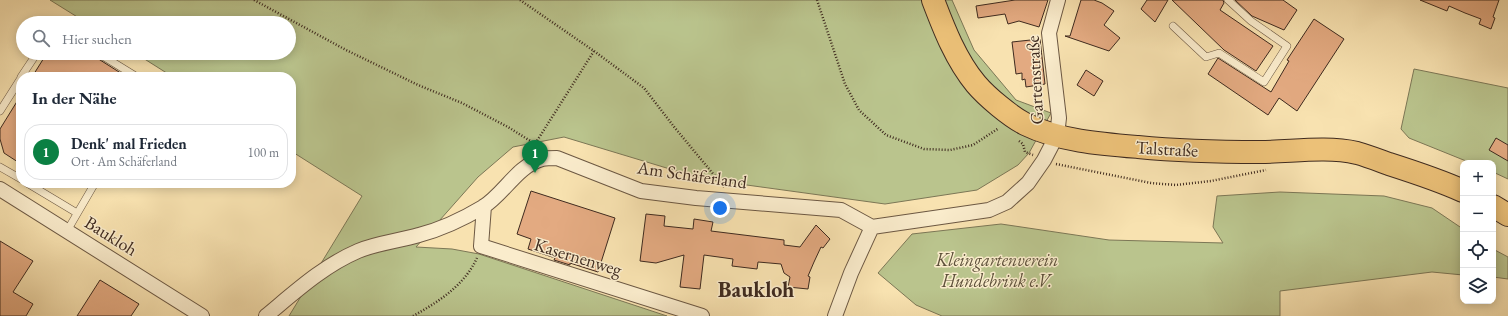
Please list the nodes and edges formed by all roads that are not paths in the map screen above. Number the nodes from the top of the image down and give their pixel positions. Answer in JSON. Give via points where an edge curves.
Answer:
{"nodes":[{"id":1,"x":933,"y":0,"type":"edge"},
{"id":2,"x":1058,"y":0,"type":"edge"},
{"id":3,"x":1228,"y":0,"type":"edge"},
{"id":4,"x":1173,"y":26,"type":"dead end"},
{"id":5,"x":32,"y":60,"type":"edge"},
{"id":6,"x":109,"y":60,"type":"edge"},
{"id":7,"x":24,"y":72,"type":"edge"},
{"id":8,"x":129,"y":72,"type":"edge"},
{"id":9,"x":16,"y":85,"type":"edge"},
{"id":10,"x":0,"y":111,"type":"edge"},
{"id":11,"x":1057,"y":135,"type":"junction"},
{"id":12,"x":0,"y":167,"type":"edge"},
{"id":13,"x":16,"y":176,"type":"edge"},
{"id":14,"x":35,"y":188,"type":"edge"},
{"id":15,"x":92,"y":188,"type":"edge"},
{"id":16,"x":0,"y":189,"type":"edge"},
{"id":17,"x":1460,"y":190,"type":"edge"},
{"id":18,"x":484,"y":206,"type":"junction"},
{"id":19,"x":1496,"y":208,"type":"edge"},
{"id":20,"x":77,"y":213,"type":"junction"},
{"id":21,"x":1508,"y":215,"type":"edge"},
{"id":22,"x":872,"y":226,"type":"junction"},
{"id":23,"x":67,"y":231,"type":"junction"},
{"id":24,"x":202,"y":316,"type":"edge"},
{"id":25,"x":266,"y":316,"type":"edge"},
{"id":26,"x":702,"y":316,"type":"edge"},
{"id":27,"x":835,"y":316,"type":"edge"}],
"edges":[{"from":1,"to":11,"type":"main road","name":"Talstraße","via":[[956,55],[977,85],[997,104],[1025,124]]},
{"from":2,"to":11,"type":"street","name":"Gartenstraße","via":[[1049,33],[1059,118]]},
{"from":3,"to":4,"type":"lane","via":[[1251,21],[1288,46],[1264,82],[1219,53],[1206,57]]},
{"from":5,"to":7,"type":"lane"},
{"from":6,"to":8,"type":"lane"},
{"from":9,"to":10,"type":"lane"},
{"from":11,"to":17,"type":"main road","name":"Talstraße","via":[[1103,145],[1184,151],[1262,152],[1308,149],[1356,153]]},
{"from":11,"to":22,"type":"street","via":[[1044,160],[1028,182],[998,207],[978,213]]},
{"from":12,"to":13,"type":"lane"},
{"from":14,"to":20,"type":"lane"},
{"from":15,"to":20,"type":"lane"},
{"from":16,"to":23,"type":"street","name":"Baukloh"},
{"from":18,"to":22,"type":"street","name":"Am Schäferland","via":[[532,163],[557,158],[641,191],[841,210]]},
{"from":18,"to":25,"type":"street","name":"Am Schäferland","via":[[447,226],[358,251],[336,262],[313,277]]},
{"from":18,"to":26,"type":"street","name":"Kasernenweg","via":[[481,246]]},
{"from":19,"to":21,"type":"main road"},
{"from":20,"to":23,"type":"lane"},
{"from":22,"to":27,"type":"street"},
{"from":23,"to":24,"type":"street","name":"Baukloh"}]}
